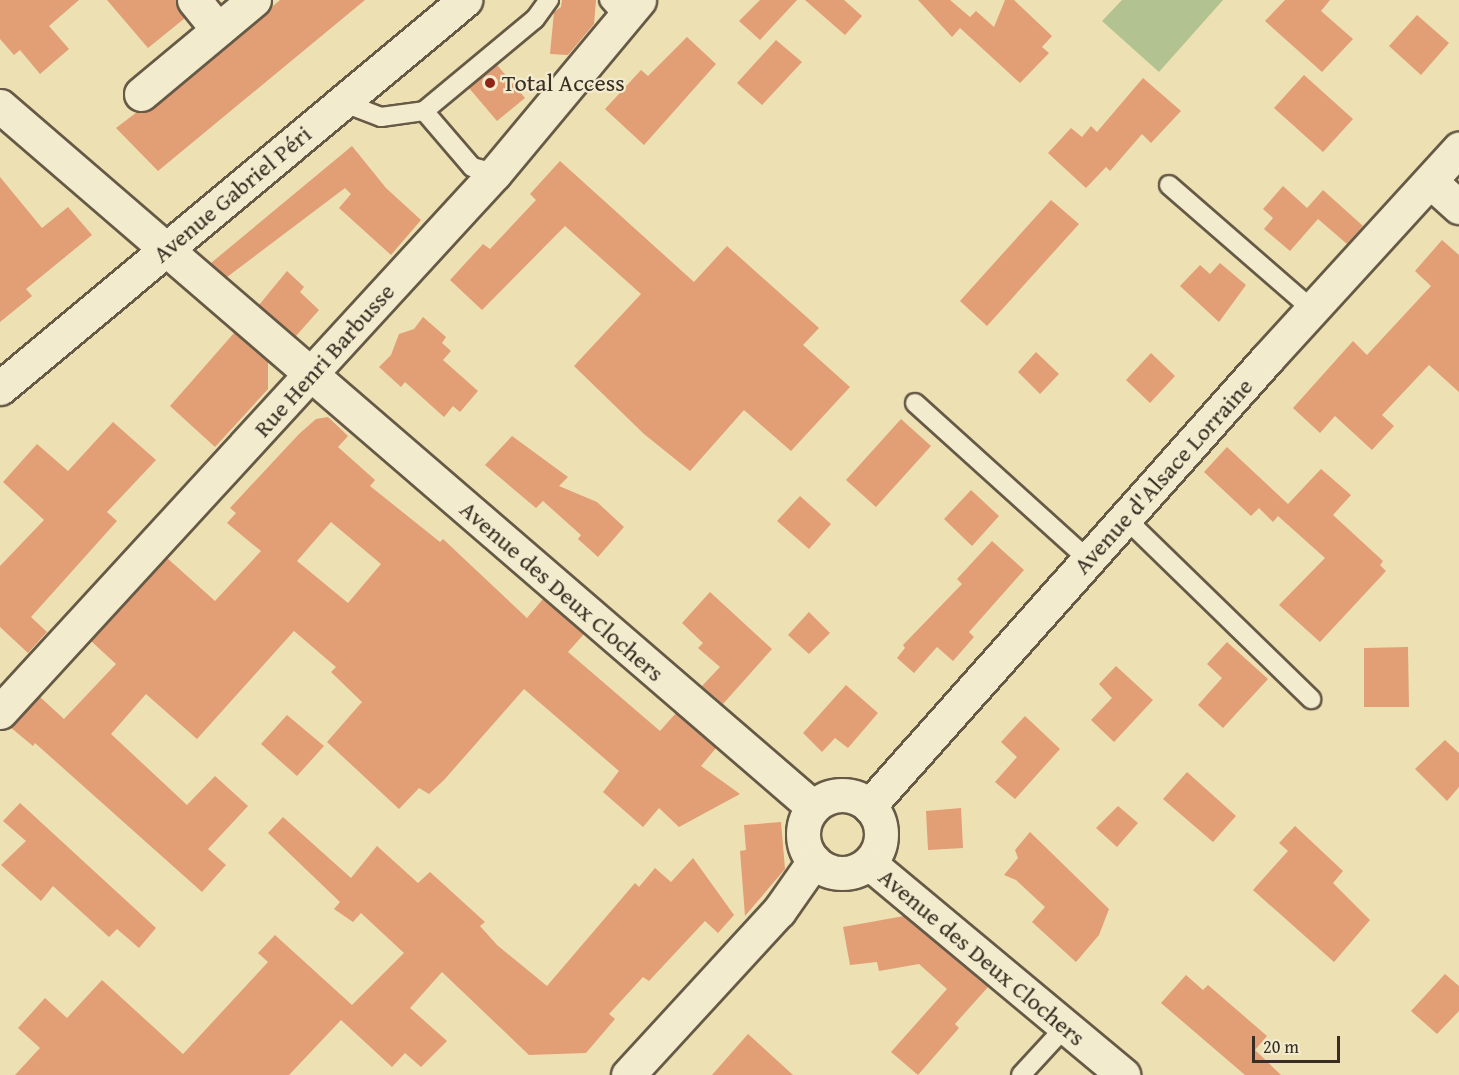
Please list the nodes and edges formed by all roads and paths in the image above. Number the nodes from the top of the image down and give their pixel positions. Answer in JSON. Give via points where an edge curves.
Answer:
{"nodes":[{"id":1,"x":194,"y":0,"type":"edge"},
{"id":2,"x":254,"y":0,"type":"edge"},
{"id":3,"x":465,"y":0,"type":"edge"},
{"id":4,"x":549,"y":0,"type":"edge"},
{"id":5,"x":625,"y":6,"type":"edge"},
{"id":6,"x":218,"y":30,"type":"junction"},
{"id":7,"x":141,"y":94,"type":"dead end"},
{"id":8,"x":342,"y":102,"type":"junction"},
{"id":9,"x":0,"y":106,"type":"edge"},
{"id":10,"x":424,"y":111,"type":"junction"},
{"id":11,"x":1459,"y":149,"type":"edge"},
{"id":12,"x":495,"y":173,"type":"junction"},
{"id":13,"x":1430,"y":181,"type":"junction"},
{"id":14,"x":1169,"y":185,"type":"dead end"},
{"id":15,"x":1459,"y":207,"type":"edge"},
{"id":16,"x":167,"y":247,"type":"junction"},
{"id":17,"x":1313,"y":310,"type":"junction"},
{"id":18,"x":310,"y":375,"type":"junction"},
{"id":19,"x":0,"y":388,"type":"edge"},
{"id":20,"x":915,"y":403,"type":"dead end"},
{"id":21,"x":1125,"y":519,"type":"junction"},
{"id":22,"x":1089,"y":560,"type":"junction"},
{"id":23,"x":1311,"y":699,"type":"dead end"},
{"id":24,"x":0,"y":712,"type":"edge"},
{"id":25,"x":869,"y":806,"type":"junction"},
{"id":26,"x":813,"y":807,"type":"junction"},
{"id":27,"x":814,"y":861,"type":"junction"},
{"id":28,"x":869,"y":863,"type":"junction"},
{"id":29,"x":1066,"y":1026,"type":"junction"},
{"id":30,"x":628,"y":1075,"type":"edge"},
{"id":31,"x":1021,"y":1075,"type":"edge"},
{"id":32,"x":1123,"y":1075,"type":"edge"}],
"edges":[{"from":1,"to":6,"type":"street"},
{"from":2,"to":6,"type":"street"},
{"from":3,"to":8,"type":"street","name":"Avenue Gabriel Péri"},
{"from":4,"to":10,"type":"lane","via":[[536,19]]},
{"from":5,"to":12,"type":"street","name":"Rue Henri Barbusse"},
{"from":6,"to":7,"type":"street"},
{"from":8,"to":10,"type":"lane","via":[[381,117]]},
{"from":8,"to":16,"type":"street","name":"Avenue Gabriel Péri"},
{"from":9,"to":16,"type":"street","via":[[111,204]]},
{"from":10,"to":12,"type":"lane","via":[[472,167]]},
{"from":11,"to":13,"type":"street","name":"Avenue d'Alsace Lorraine"},
{"from":12,"to":18,"type":"street","name":"Rue Henri Barbusse"},
{"from":13,"to":15,"type":"street"},
{"from":13,"to":17,"type":"street","name":"Avenue d'Alsace Lorraine"},
{"from":14,"to":17,"type":"lane"},
{"from":16,"to":18,"type":"street","name":"Avenue des Deux Clochers"},
{"from":16,"to":19,"type":"street","name":"Avenue Gabriel Péri"},
{"from":17,"to":21,"type":"street","name":"Avenue d'Alsace Lorraine"},
{"from":18,"to":24,"type":"street","name":"Rue Henri Barbusse"},
{"from":18,"to":26,"type":"street","name":"Avenue des Deux Clochers"},
{"from":20,"to":22,"type":"lane"},
{"from":21,"to":22,"type":"street","name":"Avenue d'Alsace Lorraine"},
{"from":21,"to":23,"type":"lane"},
{"from":22,"to":25,"type":"street","name":"Avenue d'Alsace Lorraine"},
{"from":25,"to":26,"type":"street","via":[[859,798],[835,795]]},
{"from":25,"to":28,"type":"street","via":[[881,828],[881,840]]},
{"from":26,"to":27,"type":"street","via":[[803,829],[807,852]]},
{"from":27,"to":28,"type":"street","via":[[829,870],[847,873]]},
{"from":27,"to":30,"type":"street","via":[[779,911]]},
{"from":28,"to":29,"type":"street","name":"Avenue des Deux Clochers"},
{"from":29,"to":31,"type":"lane"},
{"from":29,"to":32,"type":"street","name":"Avenue des Deux Clochers"}]}
